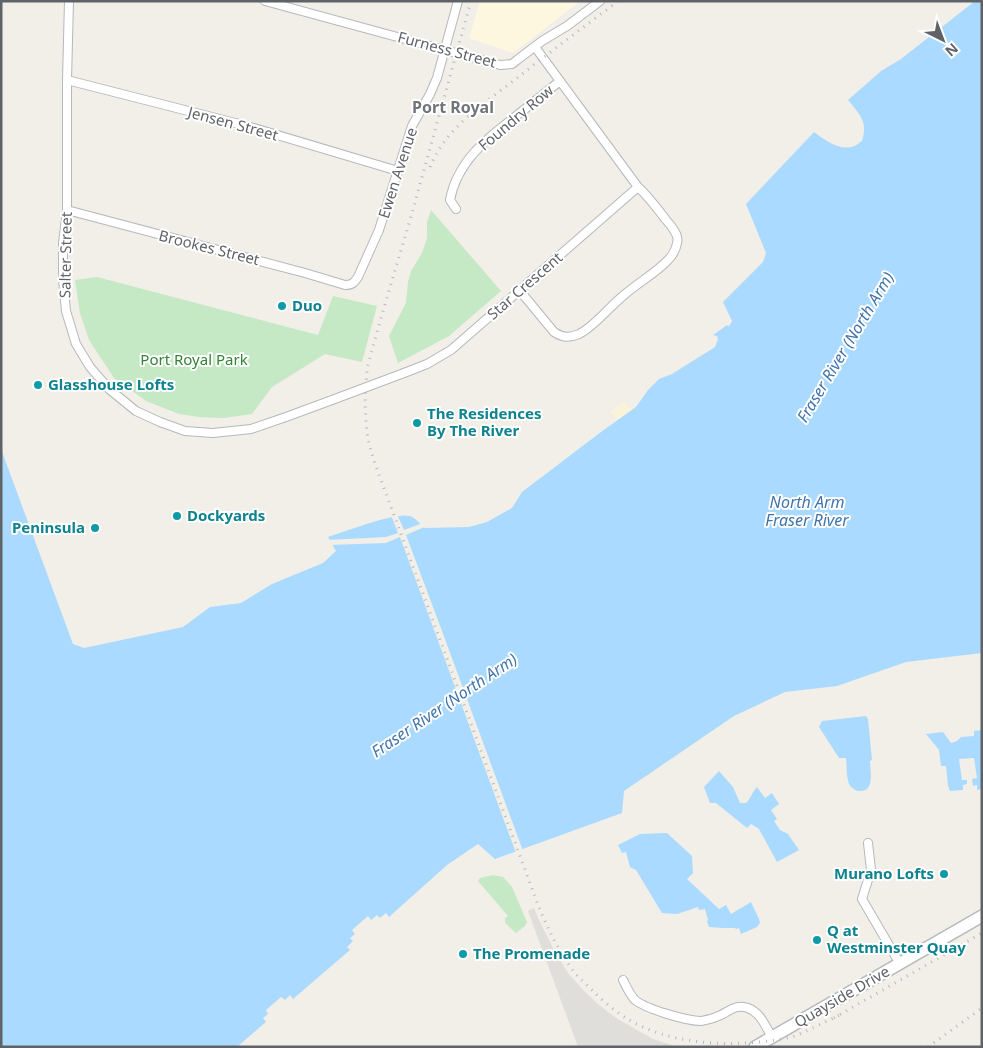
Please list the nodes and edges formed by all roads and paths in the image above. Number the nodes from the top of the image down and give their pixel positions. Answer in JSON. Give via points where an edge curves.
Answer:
{"nodes":[{"id":1,"x":69,"y":1,"type":"edge"},
{"id":2,"x":265,"y":1,"type":"edge"},
{"id":3,"x":458,"y":1,"type":"edge"},
{"id":4,"x":600,"y":1,"type":"edge"},
{"id":5,"x":535,"y":47,"type":"junction"},
{"id":6,"x":445,"y":49,"type":"junction"},
{"id":7,"x":67,"y":80,"type":"junction"},
{"id":8,"x":560,"y":81,"type":"junction"},
{"id":9,"x":398,"y":171,"type":"junction"},
{"id":10,"x":638,"y":187,"type":"junction"},
{"id":11,"x":456,"y":209,"type":"dead end"},
{"id":12,"x":67,"y":210,"type":"junction"},
{"id":13,"x":352,"y":285,"type":"joint"},
{"id":14,"x":520,"y":291,"type":"junction"},
{"id":15,"x":404,"y":373,"type":"joint"},
{"id":16,"x":868,"y":843,"type":"dead end"},
{"id":17,"x":982,"y":916,"type":"edge"},
{"id":18,"x":900,"y":964,"type":"junction"},
{"id":19,"x":623,"y":980,"type":"dead end"},
{"id":20,"x":772,"y":1037,"type":"junction"},
{"id":21,"x":755,"y":1047,"type":"edge"}],
"edges":[{"from":1,"to":7,"type":"street","name":"Salter Street"},
{"from":2,"to":6,"type":"street","name":"Furness Street"},
{"from":3,"to":6,"type":"street","name":"Ewen Avenue"},
{"from":4,"to":5,"type":"street","name":"Furness Street"},
{"from":5,"to":6,"type":"street","name":"Furness Street","via":[[512,64],[505,65]]},
{"from":5,"to":8,"type":"street"},
{"from":6,"to":9,"type":"street","name":"Ewen Avenue","via":[[437,78],[412,126]]},
{"from":7,"to":9,"type":"street","name":"Jensen Street","via":[[247,126]]},
{"from":7,"to":12,"type":"street","name":"Salter Street"},
{"from":8,"to":10,"type":"street"},
{"from":8,"to":11,"type":"street","name":"Foundry Row","via":[[487,139],[467,161],[452,191],[450,200]]},
{"from":9,"to":13,"type":"street","name":"Ewen Avenue","via":[[377,236]]},
{"from":10,"to":14,"type":"street","name":"Star Crescent"},
{"from":10,"to":14,"type":"street","via":[[675,232],[678,242],[668,261],[581,333],[566,338],[554,332]]},
{"from":12,"to":13,"type":"street","name":"Brookes Street"},
{"from":12,"to":15,"type":"street","name":"Salter Street","bridge":true,"via":[[63,279],[66,311],[76,344],[109,389],[136,410],[160,422],[185,431],[213,433],[251,429]]},
{"from":14,"to":15,"type":"street","name":"Star Crescent","via":[[452,350]]},
{"from":16,"to":18,"type":"street","via":[[871,870],[862,899]]},
{"from":17,"to":18,"type":"street","name":"Quayside Drive"},
{"from":18,"to":20,"type":"street","name":"Quayside Drive"},
{"from":19,"to":20,"type":"street","via":[[635,1000],[688,1020],[703,1021],[739,1006],[747,1007],[761,1018]]},
{"from":20,"to":21,"type":"street","name":"Quayside Drive"}]}
